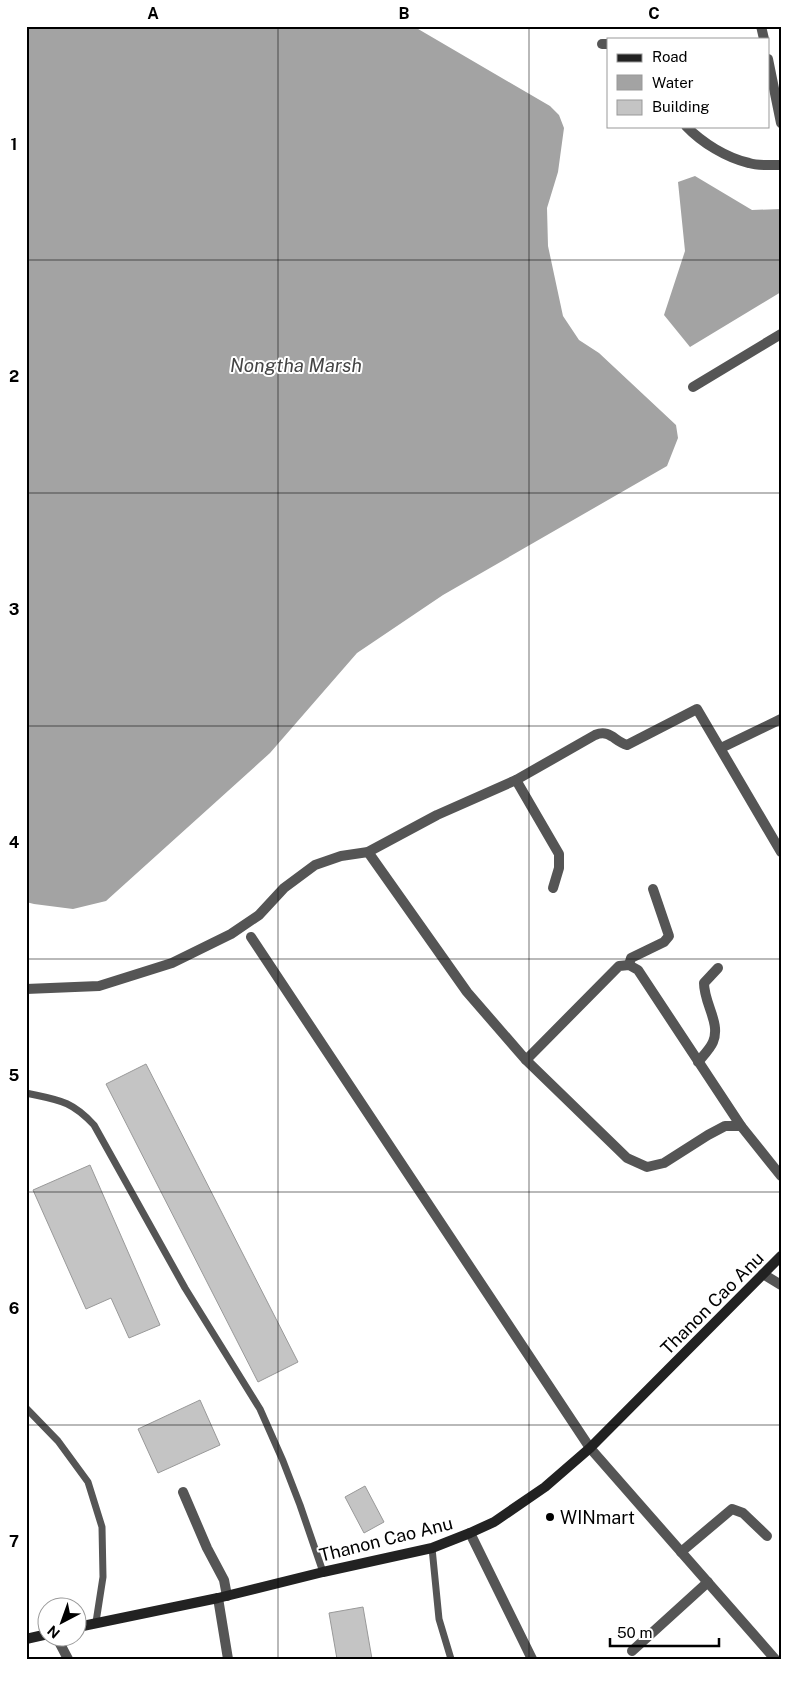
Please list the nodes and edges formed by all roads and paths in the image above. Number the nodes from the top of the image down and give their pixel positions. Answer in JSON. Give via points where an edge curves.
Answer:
{"nodes":[{"id":1,"x":773,"y":65,"type":"edge"},
{"id":2,"x":781,"y":123,"type":"edge"},
{"id":3,"x":688,"y":128,"type":"edge"},
{"id":4,"x":781,"y":165,"type":"edge"},
{"id":5,"x":781,"y":334,"type":"edge"},
{"id":6,"x":693,"y":387,"type":"dead end"},
{"id":7,"x":781,"y":719,"type":"edge"},
{"id":8,"x":721,"y":748,"type":"junction"},
{"id":9,"x":516,"y":780,"type":"junction"},
{"id":10,"x":368,"y":852,"type":"junction"},
{"id":11,"x":781,"y":852,"type":"edge"},
{"id":12,"x":553,"y":888,"type":"dead end"},
{"id":13,"x":653,"y":889,"type":"dead end"},
{"id":14,"x":251,"y":937,"type":"dead end"},
{"id":15,"x":629,"y":965,"type":"junction"},
{"id":16,"x":718,"y":968,"type":"dead end"},
{"id":17,"x":26,"y":989,"type":"edge"},
{"id":18,"x":526,"y":1060,"type":"junction"},
{"id":19,"x":698,"y":1062,"type":"junction"},
{"id":20,"x":26,"y":1093,"type":"edge"},
{"id":21,"x":741,"y":1126,"type":"junction"},
{"id":22,"x":781,"y":1176,"type":"edge"},
{"id":23,"x":781,"y":1256,"type":"edge"},
{"id":24,"x":763,"y":1274,"type":"junction"},
{"id":25,"x":781,"y":1285,"type":"edge"},
{"id":26,"x":26,"y":1408,"type":"edge"},
{"id":27,"x":590,"y":1448,"type":"junction"},
{"id":28,"x":183,"y":1492,"type":"dead end"},
{"id":29,"x":470,"y":1534,"type":"junction"},
{"id":30,"x":767,"y":1536,"type":"dead end"},
{"id":31,"x":432,"y":1548,"type":"junction"},
{"id":32,"x":681,"y":1552,"type":"junction"},
{"id":33,"x":323,"y":1572,"type":"junction"},
{"id":34,"x":708,"y":1582,"type":"junction"},
{"id":35,"x":222,"y":1597,"type":"junction"},
{"id":36,"x":96,"y":1622,"type":"junction"},
{"id":37,"x":88,"y":1624,"type":"edge"},
{"id":38,"x":632,"y":1651,"type":"dead end"},
{"id":39,"x":228,"y":1659,"type":"edge"},
{"id":40,"x":451,"y":1659,"type":"edge"},
{"id":41,"x":532,"y":1659,"type":"edge"},
{"id":42,"x":775,"y":1659,"type":"edge"}],
"edges":[{"from":1,"to":2,"type":"street"},
{"from":3,"to":4,"type":"street","via":[[722,152],[750,163]]},
{"from":5,"to":6,"type":"street"},
{"from":7,"to":8,"type":"street"},
{"from":8,"to":9,"type":"street","via":[[697,708],[627,745],[602,732]]},
{"from":8,"to":11,"type":"street"},
{"from":9,"to":10,"type":"street","via":[[437,815]]},
{"from":9,"to":12,"type":"street","via":[[559,854]]},
{"from":10,"to":17,"type":"street","via":[[341,856],[315,865],[231,934],[172,963],[99,986]]},
{"from":10,"to":18,"type":"street","via":[[467,992]]},
{"from":13,"to":15,"type":"street","via":[[669,936],[664,942],[631,958]]},
{"from":14,"to":27,"type":"street"},
{"from":15,"to":18,"type":"street","via":[[619,966]]},
{"from":15,"to":19,"type":"street","via":[[638,970]]},
{"from":16,"to":19,"type":"street","via":[[704,983],[704,994],[716,1026],[713,1042]]},
{"from":18,"to":21,"type":"street","via":[[626,1158],[646,1167],[664,1162],[725,1126]]},
{"from":19,"to":21,"type":"street"},
{"from":20,"to":33,"type":"lane","via":[[66,1102],[81,1111],[94,1125],[186,1288],[260,1409],[290,1478]]},
{"from":21,"to":22,"type":"street"},
{"from":23,"to":24,"type":"street","name":"Thanon Cao Anu"},
{"from":24,"to":25,"type":"street"},
{"from":24,"to":27,"type":"street","name":"Thanon Cao Anu"},
{"from":26,"to":36,"type":"lane","via":[[58,1441],[88,1482],[102,1527],[103,1576]]},
{"from":27,"to":29,"type":"street","name":"Thanon Cao Anu","via":[[530,1498]]},
{"from":27,"to":32,"type":"street"},
{"from":28,"to":35,"type":"street","via":[[224,1580]]},
{"from":29,"to":31,"type":"street","name":"Thanon Cao Anu"},
{"from":29,"to":41,"type":"street"},
{"from":30,"to":32,"type":"street","via":[[743,1513],[732,1509]]},
{"from":31,"to":33,"type":"street","name":"Thanon Cao Anu"},
{"from":31,"to":40,"type":"lane","via":[[439,1619]]},
{"from":32,"to":34,"type":"street"},
{"from":33,"to":35,"type":"street","name":"Thanon Cao Anu"},
{"from":34,"to":38,"type":"street"},
{"from":34,"to":42,"type":"street"},
{"from":35,"to":36,"type":"street","name":"Thanon Cao Anu"},
{"from":35,"to":39,"type":"street"},
{"from":36,"to":37,"type":"street","name":"Thanon Cao Anu"}]}
